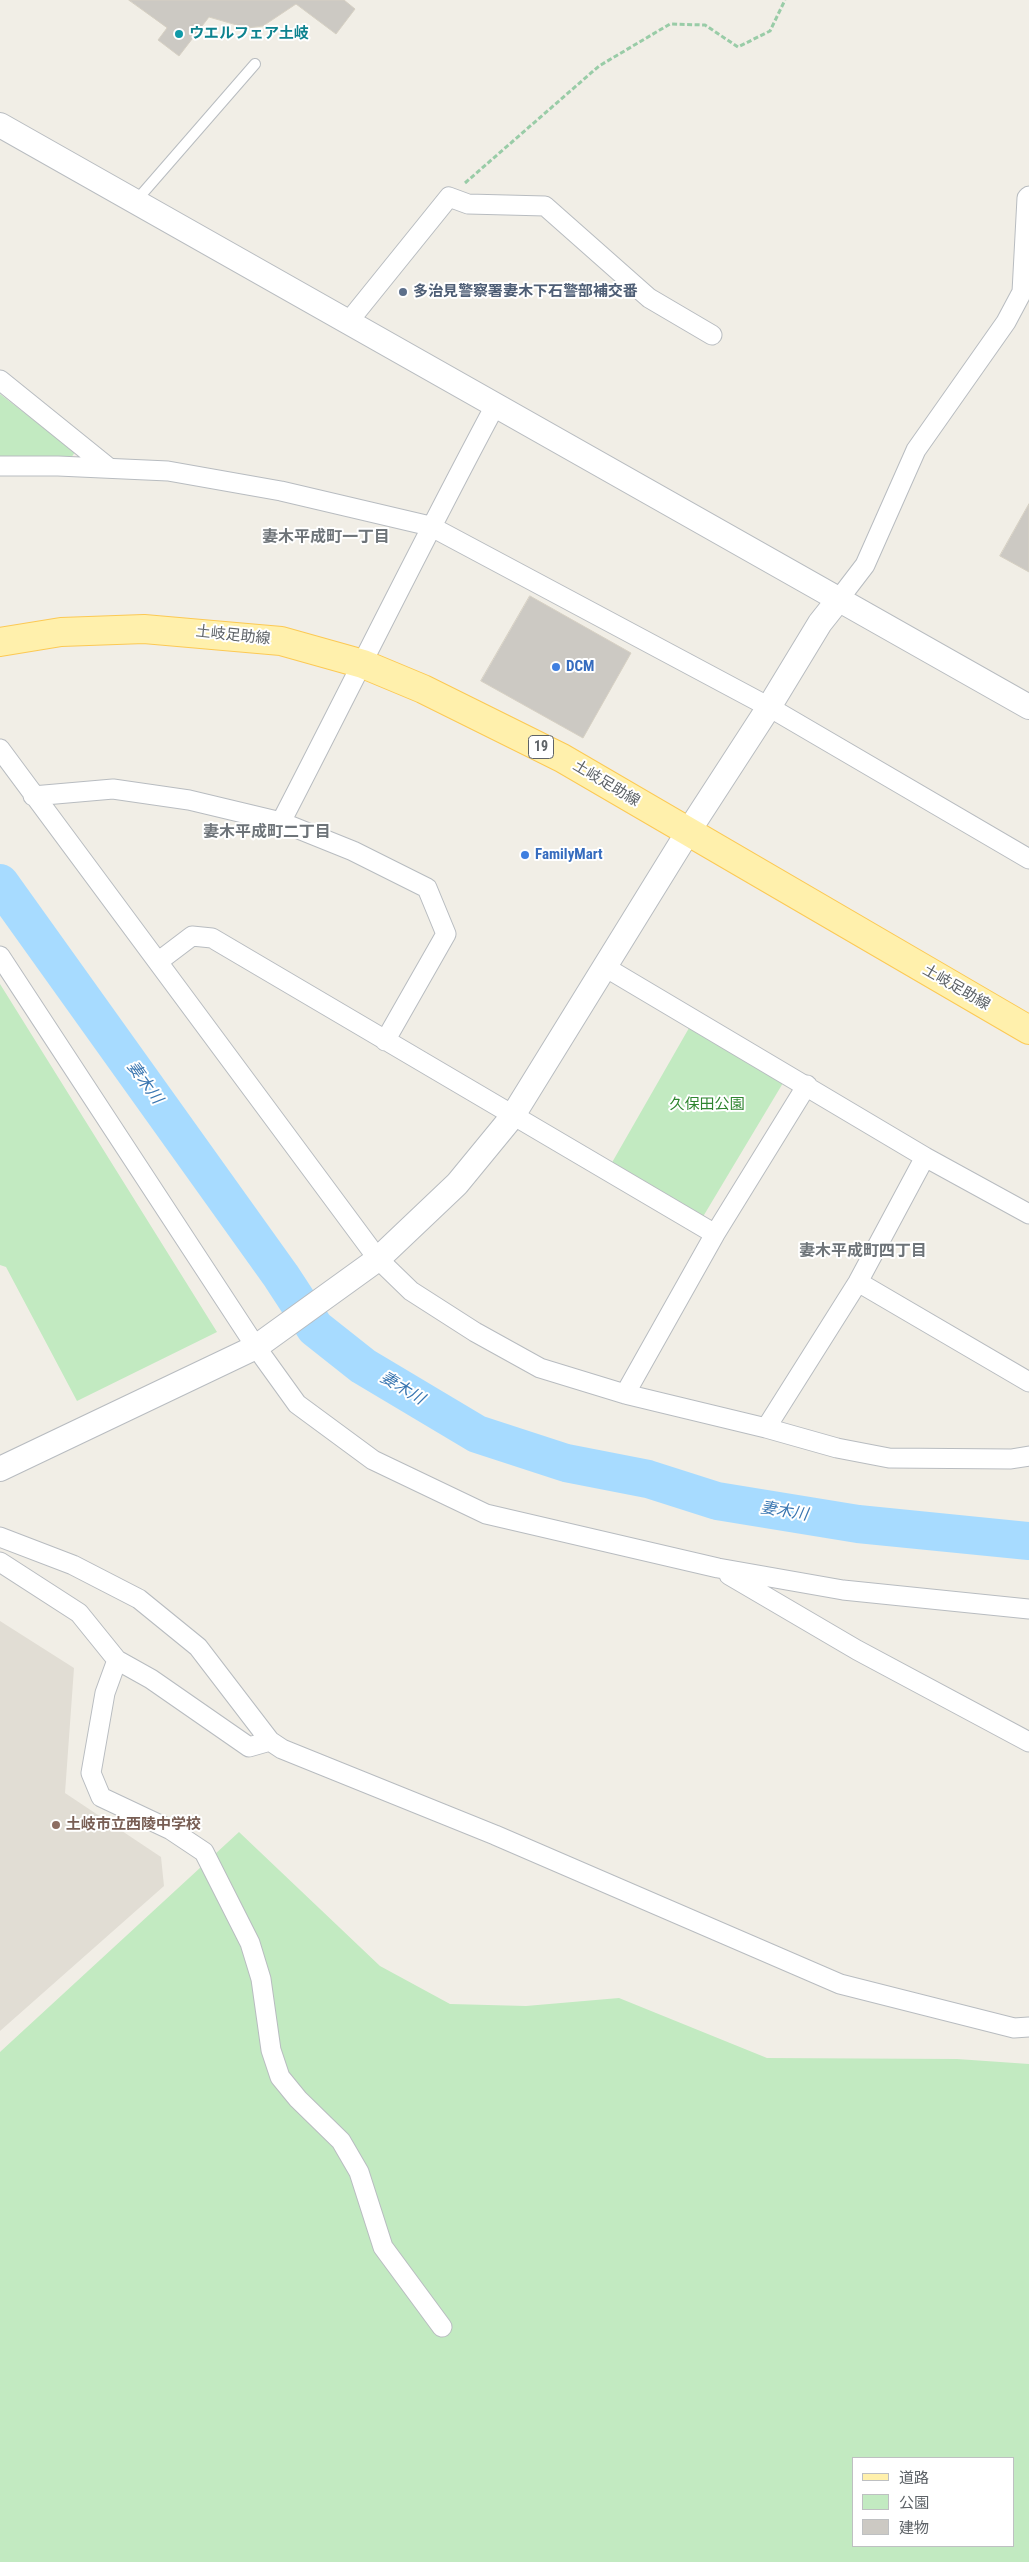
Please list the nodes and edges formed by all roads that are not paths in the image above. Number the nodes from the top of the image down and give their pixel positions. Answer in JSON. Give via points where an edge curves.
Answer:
{"nodes":[{"id":1,"x":255,"y":64,"type":"dead end"},
{"id":2,"x":0,"y":125,"type":"edge"},
{"id":3,"x":1029,"y":196,"type":"edge"},
{"id":4,"x":136,"y":202,"type":"junction"},
{"id":5,"x":1025,"y":290,"type":"edge"},
{"id":6,"x":349,"y":321,"type":"junction"},
{"id":7,"x":712,"y":335,"type":"dead end"},
{"id":8,"x":0,"y":380,"type":"edge"},
{"id":9,"x":496,"y":404,"type":"junction"},
{"id":10,"x":0,"y":466,"type":"edge"},
{"id":11,"x":109,"y":468,"type":"junction"},
{"id":12,"x":430,"y":526,"type":"junction"},
{"id":13,"x":839,"y":599,"type":"junction"},
{"id":14,"x":0,"y":642,"type":"edge"},
{"id":15,"x":363,"y":664,"type":"junction"},
{"id":16,"x":769,"y":707,"type":"junction"},
{"id":17,"x":1029,"y":707,"type":"edge"},
{"id":18,"x":0,"y":749,"type":"edge"},
{"id":19,"x":33,"y":796,"type":"junction"},
{"id":20,"x":281,"y":822,"type":"junction"},
{"id":21,"x":688,"y":832,"type":"junction"},
{"id":22,"x":1029,"y":859,"type":"edge"},
{"id":23,"x":0,"y":956,"type":"edge"},
{"id":24,"x":159,"y":961,"type":"junction"},
{"id":25,"x":605,"y":967,"type":"junction"},
{"id":26,"x":1029,"y":1030,"type":"edge"},
{"id":27,"x":385,"y":1041,"type":"junction"},
{"id":28,"x":807,"y":1085,"type":"junction"},
{"id":29,"x":512,"y":1116,"type":"junction"},
{"id":30,"x":925,"y":1157,"type":"junction"},
{"id":31,"x":1029,"y":1214,"type":"edge"},
{"id":32,"x":715,"y":1234,"type":"junction"},
{"id":33,"x":378,"y":1259,"type":"junction"},
{"id":34,"x":858,"y":1282,"type":"junction"},
{"id":35,"x":256,"y":1347,"type":"junction"},
{"id":36,"x":1029,"y":1382,"type":"edge"},
{"id":37,"x":625,"y":1394,"type":"junction"},
{"id":38,"x":766,"y":1428,"type":"junction"},
{"id":39,"x":1029,"y":1456,"type":"edge"},
{"id":40,"x":0,"y":1469,"type":"edge"},
{"id":41,"x":0,"y":1537,"type":"edge"},
{"id":42,"x":0,"y":1562,"type":"edge"},
{"id":43,"x":718,"y":1568,"type":"junction"},
{"id":44,"x":1029,"y":1608,"type":"edge"},
{"id":45,"x":117,"y":1660,"type":"junction"},
{"id":46,"x":270,"y":1742,"type":"junction"},
{"id":47,"x":1029,"y":1742,"type":"edge"},
{"id":48,"x":1029,"y":2028,"type":"edge"},
{"id":49,"x":442,"y":2327,"type":"dead end"}],
"edges":[{"from":1,"to":4,"type":"lane"},
{"from":2,"to":4,"type":"street"},
{"from":3,"to":5,"type":"street"},
{"from":4,"to":6,"type":"street"},
{"from":5,"to":13,"type":"street","via":[[916,450],[865,565]]},
{"from":6,"to":7,"type":"street","via":[[450,197],[468,204],[545,206],[649,298]]},
{"from":6,"to":9,"type":"street"},
{"from":8,"to":11,"type":"street"},
{"from":9,"to":12,"type":"street"},
{"from":9,"to":13,"type":"street"},
{"from":10,"to":11,"type":"street"},
{"from":11,"to":12,"type":"street","via":[[177,472],[281,491]]},
{"from":12,"to":15,"type":"street"},
{"from":12,"to":16,"type":"street"},
{"from":13,"to":16,"type":"street"},
{"from":13,"to":17,"type":"street"},
{"from":14,"to":15,"type":"main road","name":"土岐足助線","number":"19","via":[[61,632],[144,629],[281,641]]},
{"from":15,"to":20,"type":"street"},
{"from":15,"to":21,"type":"main road","name":"土岐足助線","number":"19","via":[[423,689],[562,758]]},
{"from":16,"to":21,"type":"street"},
{"from":16,"to":22,"type":"street"},
{"from":18,"to":19,"type":"street"},
{"from":19,"to":20,"type":"street","via":[[113,789],[189,800]]},
{"from":19,"to":24,"type":"street"},
{"from":20,"to":27,"type":"street","via":[[353,851],[427,888],[446,934]]},
{"from":21,"to":25,"type":"street"},
{"from":21,"to":26,"type":"main road","name":"土岐足助線","number":"19"},
{"from":23,"to":35,"type":"street"},
{"from":24,"to":27,"type":"street","via":[[192,936],[212,938]]},
{"from":24,"to":33,"type":"street"},
{"from":25,"to":28,"type":"street"},
{"from":25,"to":29,"type":"street"},
{"from":27,"to":29,"type":"street"},
{"from":28,"to":30,"type":"street"},
{"from":28,"to":32,"type":"street"},
{"from":29,"to":32,"type":"street"},
{"from":29,"to":33,"type":"street","via":[[457,1184]]},
{"from":30,"to":31,"type":"street"},
{"from":30,"to":34,"type":"street"},
{"from":32,"to":37,"type":"street"},
{"from":33,"to":35,"type":"street"},
{"from":33,"to":37,"type":"street","via":[[411,1290],[475,1332],[540,1368]]},
{"from":34,"to":36,"type":"street"},
{"from":34,"to":38,"type":"street"},
{"from":35,"to":40,"type":"street"},
{"from":35,"to":43,"type":"street","via":[[297,1404],[372,1460],[486,1514]]},
{"from":37,"to":38,"type":"street"},
{"from":38,"to":39,"type":"street","via":[[888,1458],[1011,1460]]},
{"from":41,"to":46,"type":"street","via":[[73,1565],[140,1599],[198,1647]]},
{"from":42,"to":45,"type":"street","via":[[79,1612]]},
{"from":43,"to":44,"type":"street","via":[[843,1590]]},
{"from":43,"to":47,"type":"street","via":[[857,1650]]},
{"from":45,"to":46,"type":"street","via":[[151,1679],[249,1748]]},
{"from":45,"to":49,"type":"street","via":[[105,1692],[91,1773],[101,1797],[171,1830],[204,1852],[250,1942],[261,1979],[271,2050],[280,2076],[298,2099],[341,2141],[359,2172],[383,2247]]},
{"from":46,"to":48,"type":"street","via":[[840,1984],[1014,2028]]}]}
